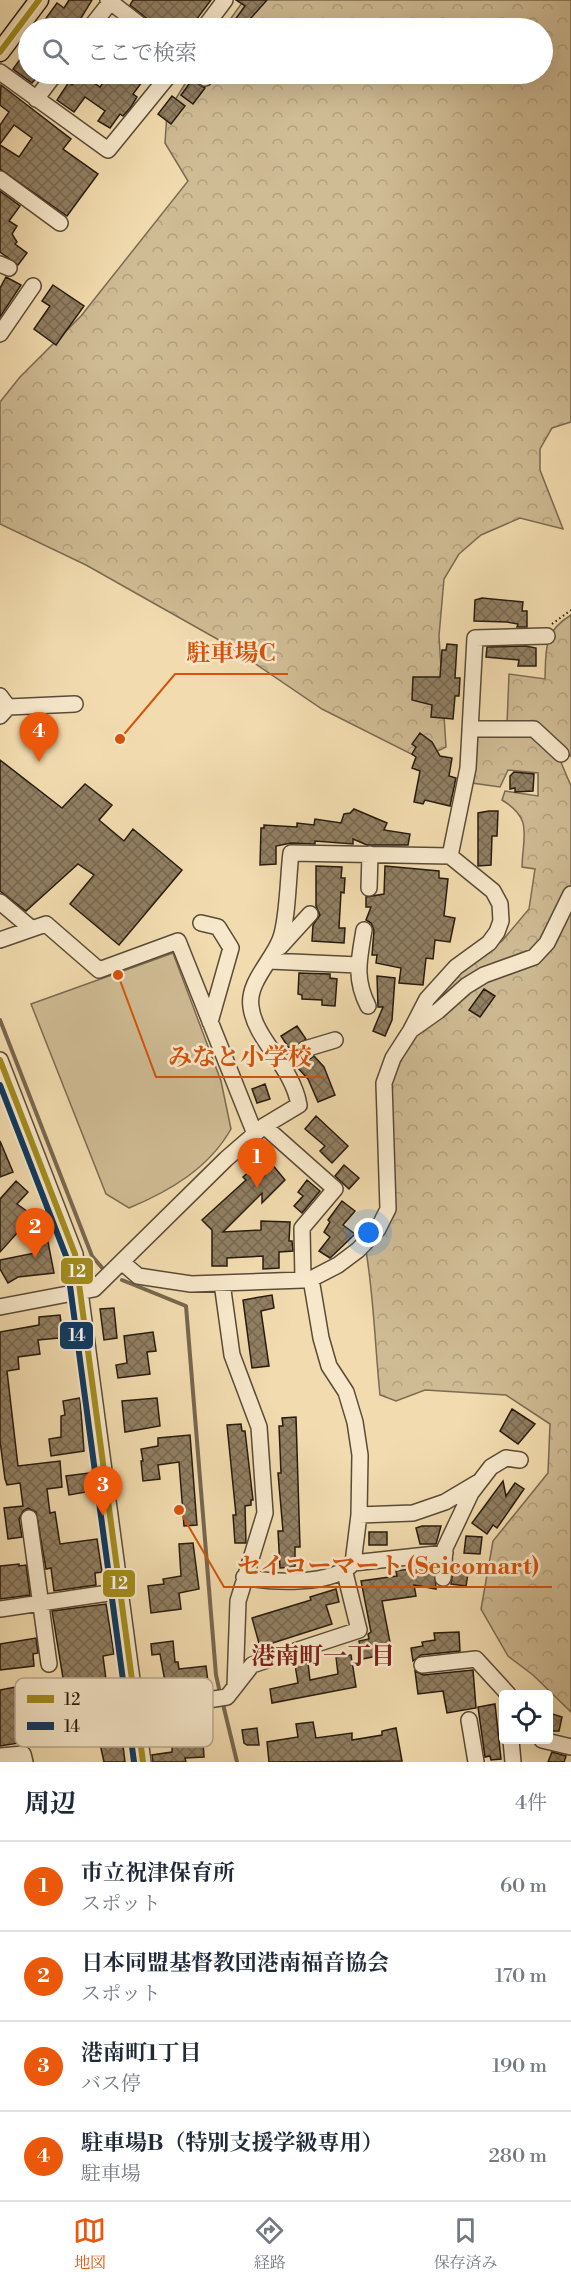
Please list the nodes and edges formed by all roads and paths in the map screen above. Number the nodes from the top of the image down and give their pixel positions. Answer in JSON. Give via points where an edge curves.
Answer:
{"nodes":[{"id":1,"x":39,"y":0,"type":"edge"},
{"id":2,"x":225,"y":0,"type":"edge"},
{"id":3,"x":110,"y":1,"type":"edge"},
{"id":4,"x":26,"y":18,"type":"edge"},
{"id":5,"x":97,"y":18,"type":"edge"},
{"id":6,"x":131,"y":18,"type":"edge"},
{"id":7,"x":212,"y":18,"type":"edge"},
{"id":8,"x":18,"y":28,"type":"edge"},
{"id":9,"x":0,"y":52,"type":"edge"},
{"id":10,"x":0,"y":72,"type":"edge"},
{"id":11,"x":48,"y":84,"type":"edge"},
{"id":12,"x":162,"y":84,"type":"edge"},
{"id":13,"x":36,"y":99,"type":"junction"},
{"id":14,"x":0,"y":178,"type":"edge"},
{"id":15,"x":60,"y":223,"type":"dead end"},
{"id":16,"x":33,"y":286,"type":"dead end"},
{"id":17,"x":0,"y":334,"type":"edge"},
{"id":18,"x":571,"y":610,"type":"edge"},
{"id":19,"x":547,"y":636,"type":"joint"},
{"id":20,"x":75,"y":704,"type":"dead end"},
{"id":21,"x":3,"y":706,"type":"edge"},
{"id":22,"x":470,"y":729,"type":"junction"},
{"id":23,"x":561,"y":754,"type":"dead end"},
{"id":24,"x":370,"y":854,"type":"junction"},
{"id":25,"x":450,"y":856,"type":"junction"},
{"id":26,"x":369,"y":888,"type":"dead end"},
{"id":27,"x":571,"y":894,"type":"edge"},
{"id":28,"x":0,"y":902,"type":"edge"},
{"id":29,"x":310,"y":914,"type":"dead end"},
{"id":30,"x":201,"y":923,"type":"dead end"},
{"id":31,"x":32,"y":929,"type":"junction"},
{"id":32,"x":364,"y":930,"type":"dead end"},
{"id":33,"x":0,"y":940,"type":"edge"},
{"id":34,"x":273,"y":955,"type":"junction"},
{"id":35,"x":358,"y":965,"type":"junction"},
{"id":36,"x":368,"y":1006,"type":"dead end"},
{"id":37,"x":210,"y":1022,"type":"junction"},
{"id":38,"x":411,"y":1030,"type":"junction"},
{"id":39,"x":335,"y":1040,"type":"dead end"},
{"id":40,"x":0,"y":1060,"type":"edge"},
{"id":41,"x":285,"y":1067,"type":"junction"},
{"id":42,"x":260,"y":1130,"type":"junction"},
{"id":43,"x":123,"y":1263,"type":"junction"},
{"id":44,"x":307,"y":1280,"type":"junction"},
{"id":45,"x":222,"y":1283,"type":"junction"},
{"id":46,"x":83,"y":1294,"type":"junction"},
{"id":47,"x":0,"y":1307,"type":"edge"},
{"id":48,"x":520,"y":1460,"type":"dead end"},
{"id":49,"x":480,"y":1482,"type":"junction"},
{"id":50,"x":359,"y":1515,"type":"junction"},
{"id":51,"x":29,"y":1518,"type":"dead end"},
{"id":52,"x":445,"y":1553,"type":"junction"},
{"id":53,"x":349,"y":1568,"type":"junction"},
{"id":54,"x":244,"y":1577,"type":"junction"},
{"id":55,"x":443,"y":1578,"type":"dead end"},
{"id":56,"x":122,"y":1591,"type":"junction"},
{"id":57,"x":41,"y":1602,"type":"junction"},
{"id":58,"x":0,"y":1609,"type":"edge"},
{"id":59,"x":49,"y":1664,"type":"dead end"},
{"id":60,"x":422,"y":1665,"type":"dead end"},
{"id":61,"x":133,"y":1678,"type":"edge"},
{"id":62,"x":504,"y":1690,"type":"edge"},
{"id":63,"x":227,"y":1694,"type":"junction"},
{"id":64,"x":213,"y":1697,"type":"edge"},
{"id":65,"x":469,"y":1720,"type":"dead end"},
{"id":66,"x":553,"y":1743,"type":"edge"},
{"id":67,"x":511,"y":1744,"type":"edge"},
{"id":68,"x":141,"y":1747,"type":"edge"},
{"id":69,"x":571,"y":1747,"type":"edge"},
{"id":70,"x":0,"y":1756,"type":"edge"},
{"id":71,"x":25,"y":1762,"type":"edge"},
{"id":72,"x":143,"y":1762,"type":"edge"},
{"id":73,"x":476,"y":1762,"type":"edge"},
{"id":74,"x":513,"y":1762,"type":"edge"}],
"edges":[{"from":1,"to":4,"type":"main road"},
{"from":2,"to":7,"type":"street"},
{"from":3,"to":5,"type":"street"},
{"from":3,"to":6,"type":"street"},
{"from":8,"to":9,"type":"main road"},
{"from":10,"to":13,"type":"street"},
{"from":11,"to":13,"type":"street"},
{"from":12,"to":13,"type":"street","via":[[108,150]]},
{"from":14,"to":15,"type":"street"},
{"from":16,"to":17,"type":"street"},
{"from":18,"to":19,"type":"path","via":[[554,621]]},
{"from":19,"to":22,"type":"street","via":[[475,638]]},
{"from":20,"to":21,"type":"street"},
{"from":22,"to":23,"type":"street","via":[[534,729]]},
{"from":22,"to":25,"type":"street","via":[[468,768]]},
{"from":24,"to":25,"type":"street"},
{"from":24,"to":26,"type":"street"},
{"from":24,"to":34,"type":"street","via":[[291,853],[282,937]]},
{"from":25,"to":38,"type":"street","via":[[493,891],[500,904],[501,921],[489,943],[456,967],[428,999]]},
{"from":27,"to":38,"type":"street","via":[[547,943],[534,957],[484,975]]},
{"from":28,"to":31,"type":"street"},
{"from":29,"to":34,"type":"street"},
{"from":30,"to":37,"type":"street","via":[[218,927],[231,948]]},
{"from":31,"to":33,"type":"street"},
{"from":31,"to":37,"type":"street","via":[[46,924],[99,970],[178,941]]},
{"from":32,"to":35,"type":"street"},
{"from":34,"to":35,"type":"street"},
{"from":34,"to":41,"type":"street","via":[[256,982],[250,1003],[253,1020]]},
{"from":35,"to":36,"type":"street","via":[[359,988]]},
{"from":37,"to":42,"type":"street"},
{"from":38,"to":44,"type":"street","via":[[393,1058],[384,1083],[388,1209],[378,1229],[358,1250],[339,1265]]},
{"from":39,"to":41,"type":"street","via":[[305,1049]]},
{"from":40,"to":46,"type":"street","via":[[75,1254]]},
{"from":41,"to":42,"type":"street","via":[[299,1105]]},
{"from":42,"to":43,"type":"street"},
{"from":42,"to":44,"type":"street","via":[[335,1189],[302,1228]]},
{"from":43,"to":45,"type":"street","via":[[138,1276],[191,1284]]},
{"from":43,"to":46,"type":"street","via":[[94,1290]]},
{"from":44,"to":45,"type":"street"},
{"from":44,"to":50,"type":"street","via":[[326,1357],[346,1392],[355,1422],[360,1455]]},
{"from":45,"to":54,"type":"street","via":[[232,1354],[259,1427],[265,1513]]},
{"from":46,"to":47,"type":"street"},
{"from":46,"to":56,"type":"street"},
{"from":48,"to":49,"type":"street","via":[[506,1458],[491,1467]]},
{"from":49,"to":50,"type":"street","via":[[445,1502],[413,1513]]},
{"from":49,"to":52,"type":"street","via":[[471,1493]]},
{"from":50,"to":53,"type":"street"},
{"from":51,"to":57,"type":"street"},
{"from":52,"to":53,"type":"street"},
{"from":52,"to":55,"type":"street"},
{"from":53,"to":54,"type":"street","via":[[322,1578],[267,1582]]},
{"from":53,"to":63,"type":"street","via":[[358,1630],[252,1665]]},
{"from":54,"to":63,"type":"street"},
{"from":56,"to":57,"type":"street"},
{"from":56,"to":61,"type":"street"},
{"from":57,"to":58,"type":"street"},
{"from":57,"to":59,"type":"street"},
{"from":60,"to":62,"type":"street","via":[[476,1659]]},
{"from":63,"to":64,"type":"street"},
{"from":65,"to":73,"type":"street"},
{"from":66,"to":69,"type":"street"},
{"from":67,"to":74,"type":"street"},
{"from":68,"to":72,"type":"street"},
{"from":70,"to":71,"type":"street","via":[[23,1754]]}]}
